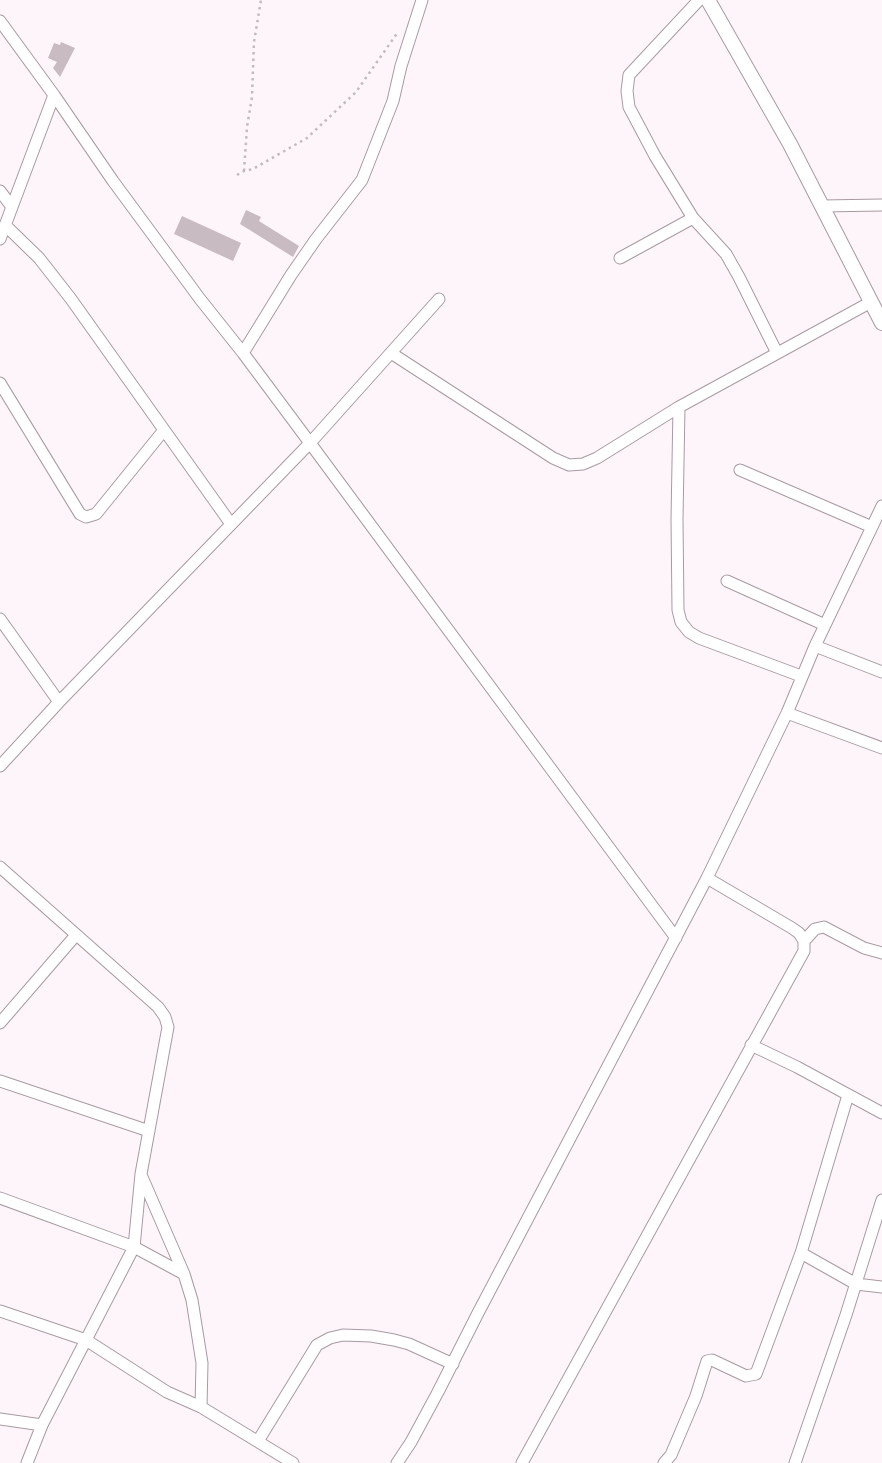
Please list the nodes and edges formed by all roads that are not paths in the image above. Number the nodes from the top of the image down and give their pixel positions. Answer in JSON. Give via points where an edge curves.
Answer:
{"nodes":[{"id":1,"x":422,"y":0,"type":"edge"},
{"id":2,"x":699,"y":0,"type":"edge"},
{"id":3,"x":708,"y":0,"type":"edge"},
{"id":4,"x":0,"y":21,"type":"edge"},
{"id":5,"x":54,"y":95,"type":"junction"},
{"id":6,"x":0,"y":191,"type":"edge"},
{"id":7,"x":882,"y":205,"type":"edge"},
{"id":8,"x":822,"y":206,"type":"junction"},
{"id":9,"x":12,"y":207,"type":"junction"},
{"id":10,"x":693,"y":218,"type":"junction"},
{"id":11,"x":5,"y":225,"type":"junction"},
{"id":12,"x":0,"y":239,"type":"edge"},
{"id":13,"x":620,"y":258,"type":"dead end"},
{"id":14,"x":439,"y":299,"type":"dead end"},
{"id":15,"x":871,"y":302,"type":"junction"},
{"id":16,"x":882,"y":323,"type":"edge"},
{"id":17,"x":243,"y":353,"type":"junction"},
{"id":18,"x":391,"y":353,"type":"junction"},
{"id":19,"x":777,"y":353,"type":"junction"},
{"id":20,"x":0,"y":383,"type":"edge"},
{"id":21,"x":679,"y":407,"type":"junction"},
{"id":22,"x":164,"y":430,"type":"junction"},
{"id":23,"x":310,"y":442,"type":"junction"},
{"id":24,"x":740,"y":470,"type":"dead end"},
{"id":25,"x":882,"y":506,"type":"edge"},
{"id":26,"x":230,"y":524,"type":"junction"},
{"id":27,"x":872,"y":527,"type":"junction"},
{"id":28,"x":727,"y":581,"type":"dead end"},
{"id":29,"x":0,"y":619,"type":"edge"},
{"id":30,"x":825,"y":625,"type":"junction"},
{"id":31,"x":815,"y":646,"type":"junction"},
{"id":32,"x":882,"y":672,"type":"edge"},
{"id":33,"x":801,"y":676,"type":"junction"},
{"id":34,"x":58,"y":702,"type":"junction"},
{"id":35,"x":787,"y":713,"type":"junction"},
{"id":36,"x":882,"y":748,"type":"edge"},
{"id":37,"x":0,"y":766,"type":"edge"},
{"id":38,"x":0,"y":867,"type":"edge"},
{"id":39,"x":707,"y":878,"type":"junction"},
{"id":40,"x":76,"y":935,"type":"junction"},
{"id":41,"x":676,"y":938,"type":"junction"},
{"id":42,"x":804,"y":941,"type":"junction"},
{"id":43,"x":882,"y":953,"type":"edge"},
{"id":44,"x":0,"y":1024,"type":"edge"},
{"id":45,"x":751,"y":1045,"type":"junction"},
{"id":46,"x":0,"y":1081,"type":"edge"},
{"id":47,"x":848,"y":1095,"type":"junction"},
{"id":48,"x":882,"y":1113,"type":"edge"},
{"id":49,"x":149,"y":1131,"type":"junction"},
{"id":50,"x":141,"y":1174,"type":"junction"},
{"id":51,"x":0,"y":1198,"type":"edge"},
{"id":52,"x":882,"y":1200,"type":"edge"},
{"id":53,"x":134,"y":1247,"type":"junction"},
{"id":54,"x":801,"y":1253,"type":"junction"},
{"id":55,"x":184,"y":1274,"type":"junction"},
{"id":56,"x":856,"y":1284,"type":"junction"},
{"id":57,"x":882,"y":1287,"type":"edge"},
{"id":58,"x":0,"y":1311,"type":"edge"},
{"id":59,"x":86,"y":1340,"type":"junction"},
{"id":60,"x":453,"y":1364,"type":"junction"},
{"id":61,"x":201,"y":1407,"type":"junction"},
{"id":62,"x":0,"y":1419,"type":"edge"},
{"id":63,"x":42,"y":1425,"type":"junction"},
{"id":64,"x":258,"y":1441,"type":"junction"},
{"id":65,"x":668,"y":1460,"type":"edge"},
{"id":66,"x":27,"y":1463,"type":"edge"},
{"id":67,"x":293,"y":1463,"type":"edge"},
{"id":68,"x":397,"y":1463,"type":"edge"},
{"id":69,"x":522,"y":1463,"type":"edge"},
{"id":70,"x":795,"y":1463,"type":"edge"}],
"edges":[{"from":1,"to":17,"type":"street","via":[[393,101],[362,180],[291,275]]},
{"from":2,"to":10,"type":"street","via":[[630,75],[627,91],[629,107]]},
{"from":3,"to":8,"type":"street"},
{"from":4,"to":5,"type":"street"},
{"from":5,"to":9,"type":"street"},
{"from":5,"to":17,"type":"street","via":[[119,189]]},
{"from":6,"to":9,"type":"street"},
{"from":7,"to":8,"type":"street"},
{"from":8,"to":15,"type":"street"},
{"from":9,"to":11,"type":"street"},
{"from":10,"to":13,"type":"street"},
{"from":10,"to":19,"type":"street","via":[[726,254]]},
{"from":11,"to":12,"type":"street"},
{"from":11,"to":22,"type":"street","via":[[39,258],[72,299]]},
{"from":14,"to":18,"type":"street"},
{"from":15,"to":16,"type":"street"},
{"from":15,"to":19,"type":"street"},
{"from":17,"to":23,"type":"street"},
{"from":18,"to":21,"type":"street","via":[[553,458],[569,464],[583,464],[597,458]]},
{"from":18,"to":23,"type":"street"},
{"from":19,"to":21,"type":"street"},
{"from":20,"to":22,"type":"street","via":[[80,514],[86,517],[96,514]]},
{"from":21,"to":33,"type":"street","via":[[677,519],[678,610],[681,622],[699,638]]},
{"from":22,"to":26,"type":"street"},
{"from":23,"to":26,"type":"street"},
{"from":23,"to":41,"type":"street"},
{"from":24,"to":27,"type":"street"},
{"from":25,"to":27,"type":"street"},
{"from":26,"to":34,"type":"street"},
{"from":27,"to":30,"type":"street"},
{"from":28,"to":30,"type":"street"},
{"from":29,"to":34,"type":"street"},
{"from":30,"to":31,"type":"street"},
{"from":31,"to":32,"type":"street"},
{"from":31,"to":33,"type":"street"},
{"from":33,"to":35,"type":"street"},
{"from":34,"to":37,"type":"street"},
{"from":35,"to":36,"type":"street"},
{"from":35,"to":39,"type":"street"},
{"from":38,"to":40,"type":"street"},
{"from":39,"to":41,"type":"street"},
{"from":39,"to":42,"type":"street","via":[[792,928]]},
{"from":40,"to":44,"type":"street"},
{"from":40,"to":49,"type":"street","via":[[158,1007],[165,1017],[168,1028]]},
{"from":41,"to":60,"type":"street"},
{"from":42,"to":43,"type":"street","via":[[815,929],[824,927],[864,948]]},
{"from":42,"to":45,"type":"street","via":[[799,962]]},
{"from":45,"to":47,"type":"street"},
{"from":45,"to":69,"type":"street"},
{"from":46,"to":49,"type":"street"},
{"from":47,"to":48,"type":"street"},
{"from":47,"to":54,"type":"street"},
{"from":49,"to":50,"type":"street"},
{"from":50,"to":53,"type":"street"},
{"from":50,"to":55,"type":"street"},
{"from":51,"to":53,"type":"street"},
{"from":52,"to":56,"type":"street"},
{"from":53,"to":55,"type":"street"},
{"from":53,"to":59,"type":"street"},
{"from":54,"to":56,"type":"street"},
{"from":54,"to":65,"type":"street","via":[[756,1374],[746,1376],[712,1360],[707,1361],[696,1396]]},
{"from":55,"to":61,"type":"street","via":[[199,1335]]},
{"from":56,"to":57,"type":"street"},
{"from":56,"to":70,"type":"street"},
{"from":58,"to":59,"type":"street"},
{"from":59,"to":61,"type":"street","via":[[167,1392]]},
{"from":59,"to":63,"type":"street"},
{"from":60,"to":64,"type":"street","via":[[394,1340],[343,1335],[330,1338],[317,1345]]},
{"from":60,"to":68,"type":"street"},
{"from":61,"to":64,"type":"street"},
{"from":62,"to":63,"type":"street"},
{"from":63,"to":66,"type":"street"},
{"from":64,"to":67,"type":"street"}]}
